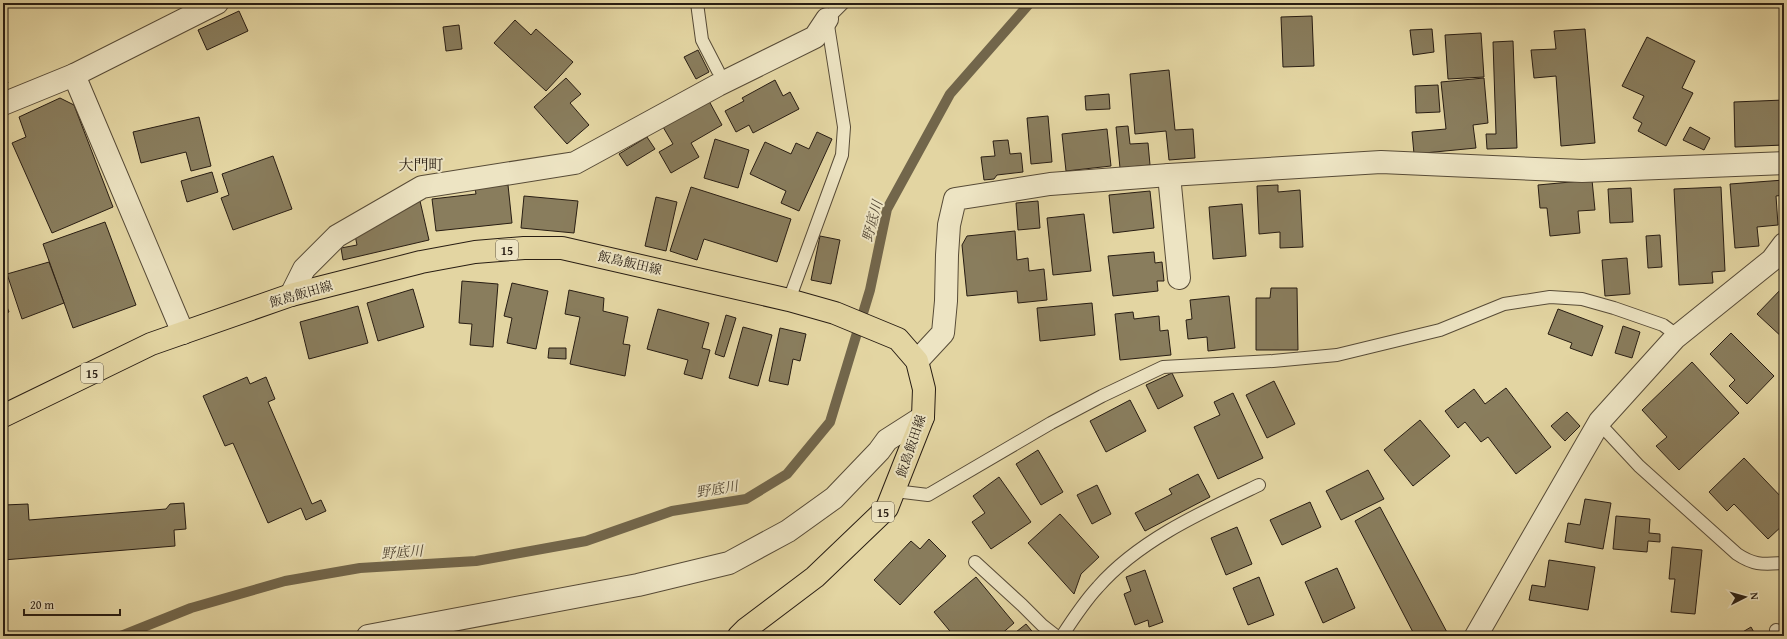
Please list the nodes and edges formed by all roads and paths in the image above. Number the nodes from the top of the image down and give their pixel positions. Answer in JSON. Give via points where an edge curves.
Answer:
{"nodes":[{"id":1,"x":217,"y":3,"type":"edge"},
{"id":2,"x":697,"y":3,"type":"edge"},
{"id":3,"x":843,"y":3,"type":"edge"},
{"id":4,"x":826,"y":19,"type":"junction"},
{"id":5,"x":718,"y":71,"type":"dead end"},
{"id":6,"x":74,"y":74,"type":"junction"},
{"id":7,"x":3,"y":104,"type":"edge"},
{"id":8,"x":1784,"y":163,"type":"edge"},
{"id":9,"x":1169,"y":175,"type":"junction"},
{"id":10,"x":1784,"y":244,"type":"edge"},
{"id":11,"x":1179,"y":278,"type":"dead end"},
{"id":12,"x":291,"y":295,"type":"junction"},
{"id":13,"x":789,"y":300,"type":"junction"},
{"id":14,"x":183,"y":333,"type":"junction"},
{"id":15,"x":1678,"y":336,"type":"junction"},
{"id":16,"x":917,"y":361,"type":"junction"},
{"id":17,"x":3,"y":416,"type":"edge"},
{"id":18,"x":923,"y":417,"type":"junction"},
{"id":19,"x":1599,"y":423,"type":"junction"},
{"id":20,"x":1259,"y":485,"type":"dead end"},
{"id":21,"x":895,"y":491,"type":"junction"},
{"id":22,"x":975,"y":562,"type":"dead end"},
{"id":23,"x":1784,"y":563,"type":"edge"},
{"id":24,"x":368,"y":636,"type":"edge"},
{"id":25,"x":739,"y":636,"type":"edge"},
{"id":26,"x":1056,"y":636,"type":"edge"},
{"id":27,"x":1062,"y":636,"type":"edge"},
{"id":28,"x":1476,"y":636,"type":"edge"}],
"edges":[{"from":1,"to":6,"type":"street"},
{"from":2,"to":5,"type":"lane","via":[[702,40]]},
{"from":3,"to":4,"type":"lane"},
{"from":4,"to":12,"type":"street","via":[[815,37],[718,85],[575,163],[422,186],[337,236],[304,269]]},
{"from":4,"to":13,"type":"lane","via":[[844,127],[842,155]]},
{"from":6,"to":7,"type":"street"},
{"from":6,"to":14,"type":"street"},
{"from":8,"to":9,"type":"street","via":[[1582,171],[1381,162]]},
{"from":9,"to":11,"type":"street"},
{"from":9,"to":16,"type":"street","via":[[1050,184],[955,198],[949,225],[943,333]]},
{"from":10,"to":15,"type":"street","via":[[1772,260]]},
{"from":12,"to":13,"type":"main road","name":"飯島飯田線","number":"15","via":[[421,262],[482,252],[562,248]]},
{"from":12,"to":14,"type":"main road","name":"飯島飯田線","number":"15"},
{"from":13,"to":16,"type":"main road","name":"飯島飯田線","number":"15","via":[[835,313],[898,339]]},
{"from":14,"to":17,"type":"main road","name":"飯島飯田線","number":"15","via":[[151,344]]},
{"from":15,"to":19,"type":"street"},
{"from":15,"to":21,"type":"lane","via":[[1664,325],[1614,308],[1582,299],[1550,297],[1504,304],[1440,330],[1337,355],[1163,367],[1051,423],[928,496]]},
{"from":16,"to":18,"type":"main road","name":"飯島飯田線","number":"15","via":[[924,389]]},
{"from":18,"to":21,"type":"main road","name":"飯島飯田線","number":"15"},
{"from":18,"to":24,"type":"street","via":[[887,440],[834,498],[788,531],[729,563],[638,585]]},
{"from":19,"to":23,"type":"lane","via":[[1639,466],[1737,554],[1758,565]]},
{"from":19,"to":28,"type":"street"},
{"from":20,"to":27,"type":"lane","via":[[1182,523],[1132,556],[1098,586]]},
{"from":21,"to":25,"type":"main road","name":"飯島飯田線","number":"15","via":[[888,508],[815,577]]},
{"from":22,"to":26,"type":"lane"}]}
